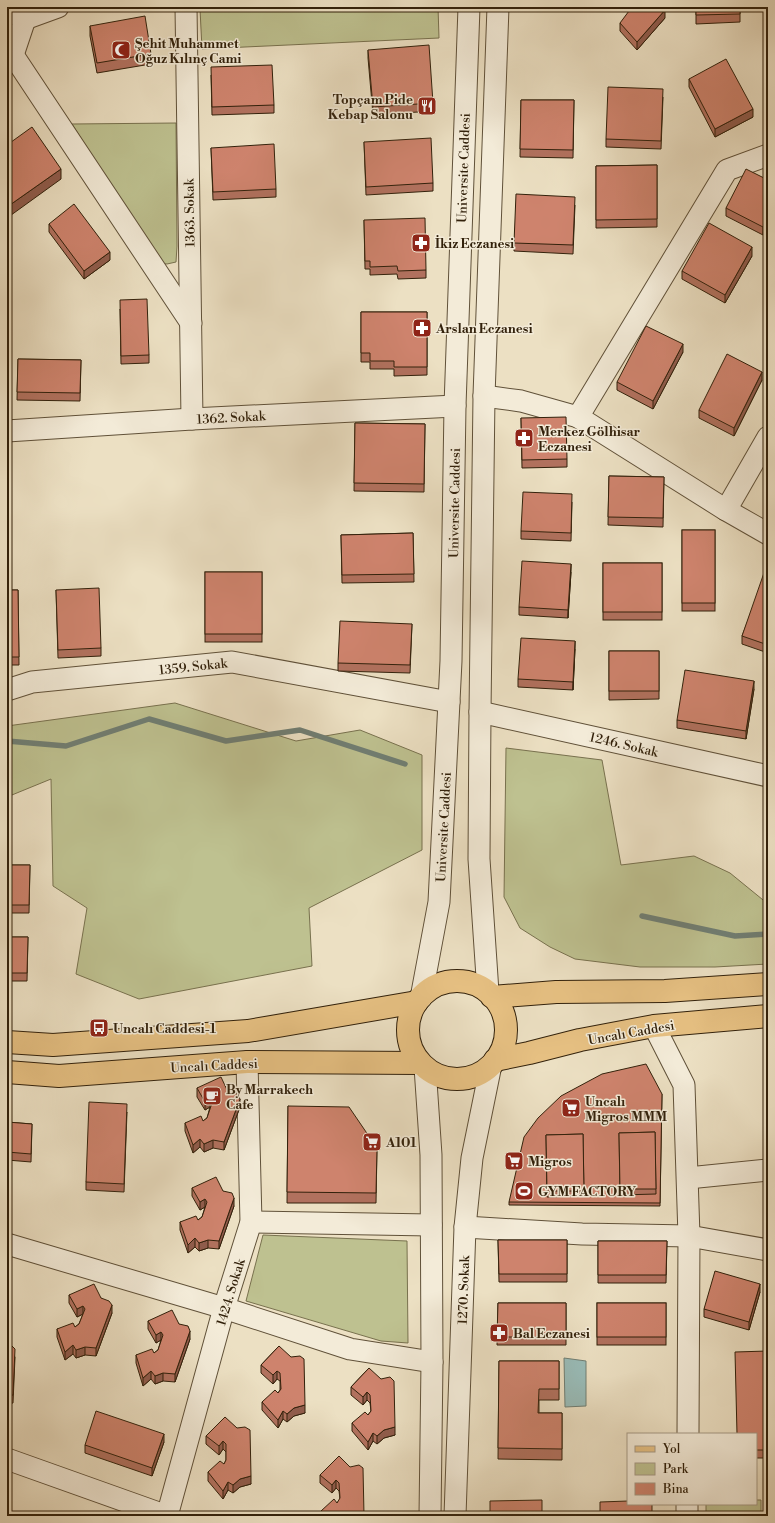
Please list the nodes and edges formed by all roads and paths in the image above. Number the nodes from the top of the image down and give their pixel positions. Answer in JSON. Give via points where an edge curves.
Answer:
{"nodes":[{"id":1,"x":58,"y":7,"type":"edge"},
{"id":2,"x":186,"y":7,"type":"edge"},
{"id":3,"x":469,"y":7,"type":"edge"},
{"id":4,"x":498,"y":7,"type":"edge"},
{"id":5,"x":7,"y":9,"type":"edge"},
{"id":6,"x":26,"y":19,"type":"junction"},
{"id":7,"x":10,"y":59,"type":"edge"},
{"id":8,"x":768,"y":155,"type":"edge"},
{"id":9,"x":191,"y":323,"type":"junction"},
{"id":10,"x":484,"y":396,"type":"junction"},
{"id":11,"x":455,"y":406,"type":"junction"},
{"id":12,"x":578,"y":417,"type":"junction"},
{"id":13,"x":192,"y":419,"type":"junction"},
{"id":14,"x":7,"y":431,"type":"edge"},
{"id":15,"x":768,"y":437,"type":"edge"},
{"id":16,"x":726,"y":510,"type":"junction"},
{"id":17,"x":768,"y":534,"type":"edge"},
{"id":18,"x":7,"y":690,"type":"edge"},
{"id":19,"x":449,"y":702,"type":"junction"},
{"id":20,"x":480,"y":712,"type":"junction"},
{"id":21,"x":768,"y":776,"type":"edge"},
{"id":22,"x":768,"y":984,"type":"edge"},
{"id":23,"x":490,"y":994,"type":"junction"},
{"id":24,"x":419,"y":1000,"type":"junction"},
{"id":25,"x":768,"y":1016,"type":"edge"},
{"id":26,"x":654,"y":1026,"type":"junction"},
{"id":27,"x":7,"y":1042,"type":"edge"},
{"id":28,"x":247,"y":1062,"type":"junction"},
{"id":29,"x":493,"y":1063,"type":"junction"},
{"id":30,"x":423,"y":1065,"type":"junction"},
{"id":31,"x":7,"y":1072,"type":"edge"},
{"id":32,"x":768,"y":1170,"type":"edge"},
{"id":33,"x":688,"y":1178,"type":"junction"},
{"id":34,"x":251,"y":1222,"type":"junction"},
{"id":35,"x":431,"y":1225,"type":"junction"},
{"id":36,"x":465,"y":1227,"type":"junction"},
{"id":37,"x":689,"y":1236,"type":"junction"},
{"id":38,"x":7,"y":1244,"type":"edge"},
{"id":39,"x":768,"y":1250,"type":"edge"},
{"id":40,"x":224,"y":1308,"type":"junction"},
{"id":41,"x":432,"y":1362,"type":"junction"},
{"id":42,"x":688,"y":1433,"type":"edge"},
{"id":43,"x":7,"y":1459,"type":"edge"},
{"id":44,"x":687,"y":1505,"type":"edge"},
{"id":45,"x":167,"y":1516,"type":"edge"},
{"id":46,"x":430,"y":1516,"type":"edge"},
{"id":47,"x":455,"y":1516,"type":"edge"},
{"id":48,"x":687,"y":1516,"type":"edge"}],
"edges":[{"from":1,"to":6,"type":"street"},
{"from":2,"to":9,"type":"street","name":"1363. Sokak"},
{"from":3,"to":11,"type":"street","name":"Universite Caddesi"},
{"from":4,"to":10,"type":"street"},
{"from":5,"to":6,"type":"street"},
{"from":6,"to":7,"type":"street"},
{"from":7,"to":9,"type":"street"},
{"from":8,"to":12,"type":"street","via":[[727,170]]},
{"from":9,"to":13,"type":"street","name":"1363. Sokak"},
{"from":10,"to":12,"type":"street","via":[[521,401]]},
{"from":10,"to":20,"type":"street"},
{"from":11,"to":13,"type":"street","name":"1362. Sokak"},
{"from":11,"to":19,"type":"street","name":"Universite Caddesi"},
{"from":12,"to":16,"type":"street"},
{"from":13,"to":14,"type":"street","name":"1362. Sokak"},
{"from":15,"to":16,"type":"street"},
{"from":16,"to":17,"type":"street"},
{"from":18,"to":19,"type":"street","name":"1359. Sokak","via":[[32,682],[232,662]]},
{"from":19,"to":24,"type":"street","name":"Universite Caddesi","via":[[439,902]]},
{"from":20,"to":21,"type":"street","name":"1246. Sokak"},
{"from":20,"to":23,"type":"street","via":[[479,859]]},
{"from":22,"to":23,"type":"main road","via":[[665,991]]},
{"from":23,"to":24,"type":"main road","via":[[474,984],[458,981],[442,983]]},
{"from":23,"to":29,"type":"main road","via":[[505,1019],[506,1035],[501,1051]]},
{"from":24,"to":27,"type":"main road","via":[[248,1031],[53,1045]]},
{"from":24,"to":30,"type":"main road","via":[[410,1017],[408,1033],[412,1049]]},
{"from":25,"to":26,"type":"main road","name":"Uncalı Caddesi"},
{"from":26,"to":29,"type":"main road","name":"Uncalı Caddesi","via":[[580,1040]]},
{"from":26,"to":33,"type":"street","via":[[684,1085]]},
{"from":28,"to":30,"type":"main road","name":"Uncalı Caddesi"},
{"from":28,"to":31,"type":"main road","name":"Uncalı Caddesi","via":[[59,1076]]},
{"from":28,"to":34,"type":"street","name":"1424. Sokak"},
{"from":29,"to":30,"type":"main road","via":[[480,1074],[464,1079],[448,1078],[433,1073]]},
{"from":29,"to":36,"type":"street","name":"1270. Sokak","via":[[472,1158]]},
{"from":30,"to":35,"type":"street","via":[[431,1155]]},
{"from":32,"to":33,"type":"street"},
{"from":33,"to":37,"type":"street"},
{"from":34,"to":35,"type":"street"},
{"from":34,"to":40,"type":"street","name":"1424. Sokak"},
{"from":35,"to":41,"type":"street"},
{"from":36,"to":37,"type":"street","via":[[582,1234]]},
{"from":36,"to":47,"type":"street","name":"1270. Sokak"},
{"from":37,"to":39,"type":"street"},
{"from":37,"to":42,"type":"street"},
{"from":38,"to":40,"type":"street"},
{"from":40,"to":41,"type":"street","via":[[350,1349]]},
{"from":40,"to":45,"type":"street","name":"1424. Sokak"},
{"from":41,"to":46,"type":"street"},
{"from":43,"to":45,"type":"street"},
{"from":44,"to":48,"type":"street"}]}
